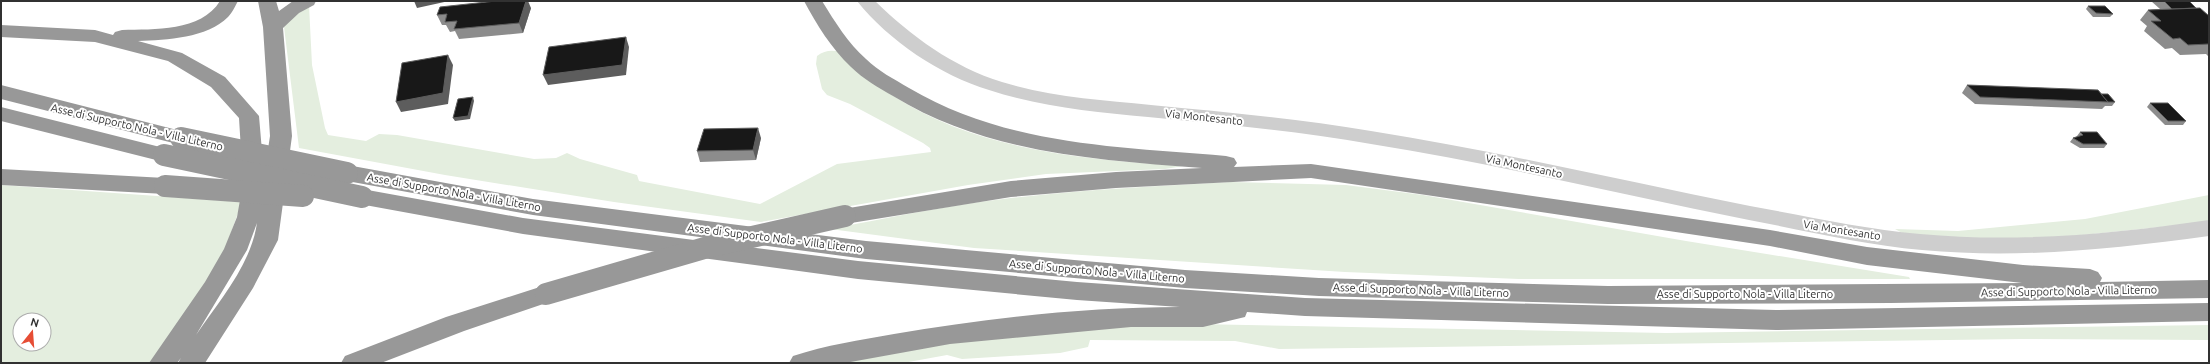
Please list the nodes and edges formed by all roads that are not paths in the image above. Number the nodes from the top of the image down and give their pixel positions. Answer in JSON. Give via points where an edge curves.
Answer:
{"nodes":[{"id":1,"x":229,"y":1,"type":"edge"},
{"id":2,"x":267,"y":1,"type":"edge"},
{"id":3,"x":307,"y":1,"type":"edge"},
{"id":4,"x":813,"y":1,"type":"edge"},
{"id":5,"x":865,"y":1,"type":"edge"},
{"id":6,"x":273,"y":27,"type":"junction"},
{"id":7,"x":1,"y":31,"type":"edge"},
{"id":8,"x":95,"y":36,"type":"junction"},
{"id":9,"x":1,"y":92,"type":"edge"},
{"id":10,"x":1,"y":114,"type":"edge"},
{"id":11,"x":1311,"y":171,"type":"junction"},
{"id":12,"x":1,"y":177,"type":"edge"},
{"id":13,"x":362,"y":197,"type":"junction"},
{"id":14,"x":2209,"y":228,"type":"edge"},
{"id":15,"x":2168,"y":289,"type":"junction"},
{"id":16,"x":2209,"y":289,"type":"edge"},
{"id":17,"x":1262,"y":305,"type":"junction"},
{"id":18,"x":2209,"y":312,"type":"edge"},
{"id":19,"x":162,"y":363,"type":"edge"},
{"id":20,"x":191,"y":363,"type":"edge"},
{"id":21,"x":354,"y":363,"type":"edge"},
{"id":22,"x":802,"y":363,"type":"edge"}],
"edges":[{"from":1,"to":8,"type":"highway","via":[[216,16],[197,27],[182,31],[154,35]]},
{"from":2,"to":6,"type":"highway"},
{"from":3,"to":6,"type":"highway","via":[[292,9]]},
{"from":4,"to":11,"type":"highway","via":[[833,35],[860,65],[911,101],[960,123],[1017,140],[1085,151]]},
{"from":5,"to":14,"type":"street","name":"Via Montesanto","via":[[898,34],[954,69],[992,85],[1065,103],[1368,136],[1448,150],[1796,222],[1928,242],[2011,246],[2055,244]]},
{"from":6,"to":20,"type":"highway","via":[[281,136],[266,240],[245,282]]},
{"from":7,"to":8,"type":"highway"},
{"from":8,"to":19,"type":"highway","via":[[174,57],[218,82],[249,116],[254,183],[248,217],[235,250],[213,288],[176,346]]},
{"from":9,"to":15,"type":"highway","name":"Asse di Supporto Nola - Villa Literno","bridge":true,"via":[[181,138],[347,173],[534,207],[866,250],[1185,279],[1319,287],[1608,295],[1891,294]]},
{"from":10,"to":13,"type":"highway","name":"Asse di Supporto Nola - Villa Literno","bridge":true,"via":[[164,156]]},
{"from":11,"to":15,"type":"highway","via":[[1770,238],[1867,256],[2023,274],[2128,280]]},
{"from":11,"to":21,"type":"highway","bridge":true,"via":[[1116,180],[1011,190],[844,216],[708,247],[546,294],[456,324]]},
{"from":12,"to":13,"type":"highway","bridge":true,"via":[[293,196]]},
{"from":13,"to":17,"type":"highway","name":"Asse di Supporto Nola - Villa Literno","via":[[523,226],[858,270],[1076,291]]},
{"from":15,"to":16,"type":"highway","name":"Asse di Supporto Nola - Villa Literno"},
{"from":17,"to":18,"type":"highway","name":"Asse di Supporto Nola - Villa Literno","via":[[1776,320]]},
{"from":17,"to":22,"type":"highway","via":[[1203,317],[1131,317],[950,334]]}]}
